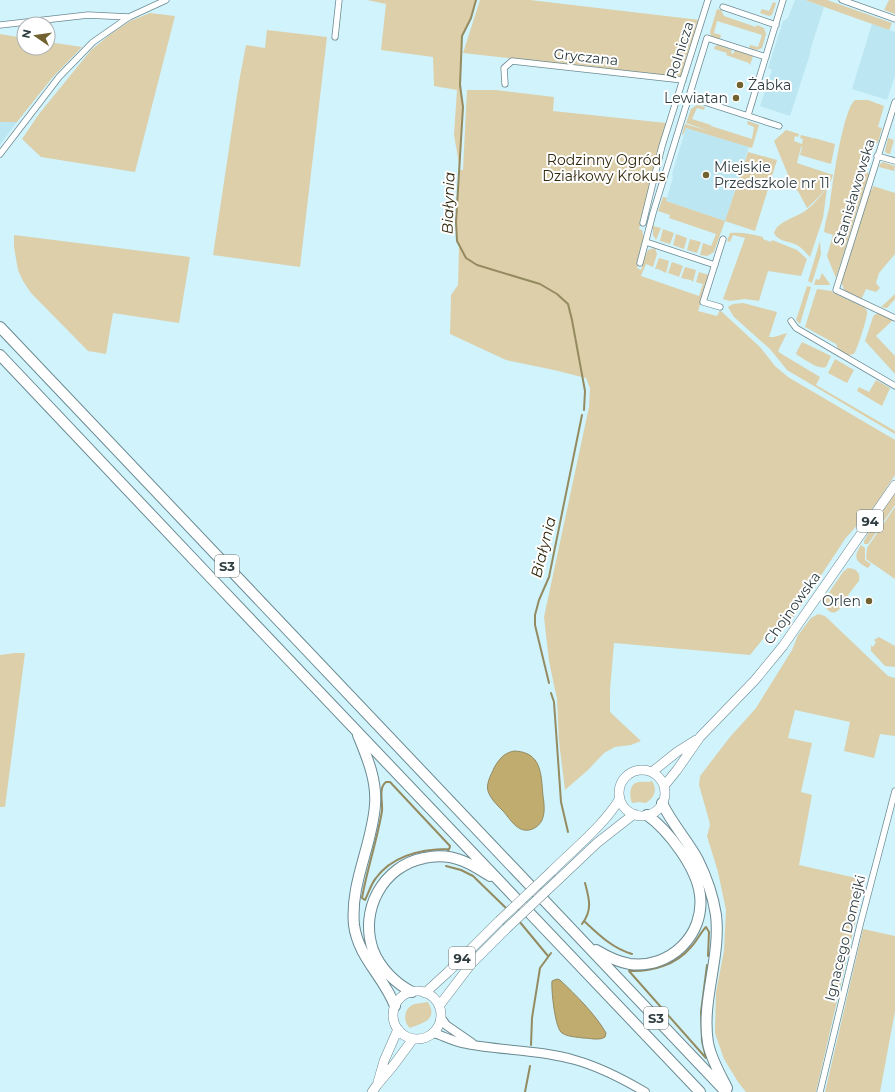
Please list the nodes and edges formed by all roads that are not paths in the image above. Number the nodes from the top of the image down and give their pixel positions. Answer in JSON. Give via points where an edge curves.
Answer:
{"nodes":[{"id":1,"x":166,"y":0,"type":"edge"},
{"id":2,"x":339,"y":0,"type":"edge"},
{"id":3,"x":708,"y":0,"type":"edge"},
{"id":4,"x":783,"y":0,"type":"edge"},
{"id":5,"x":842,"y":0,"type":"edge"},
{"id":6,"x":723,"y":7,"type":"dead end"},
{"id":7,"x":129,"y":17,"type":"junction"},
{"id":8,"x":895,"y":19,"type":"edge"},
{"id":9,"x":0,"y":25,"type":"edge"},
{"id":10,"x":776,"y":25,"type":"junction"},
{"id":11,"x":335,"y":38,"type":"dead end"},
{"id":12,"x":766,"y":57,"type":"junction"},
{"id":13,"x":683,"y":80,"type":"junction"},
{"id":14,"x":505,"y":84,"type":"dead end"},
{"id":15,"x":678,"y":94,"type":"junction"},
{"id":16,"x":689,"y":95,"type":"junction"},
{"id":17,"x":895,"y":102,"type":"edge"},
{"id":18,"x":748,"y":115,"type":"junction"},
{"id":19,"x":779,"y":126,"type":"dead end"},
{"id":20,"x":0,"y":154,"type":"edge"},
{"id":21,"x":877,"y":156,"type":"junction"},
{"id":22,"x":895,"y":161,"type":"edge"},
{"id":23,"x":643,"y":223,"type":"dead end"},
{"id":24,"x":723,"y":239,"type":"dead end"},
{"id":25,"x":646,"y":242,"type":"junction"},
{"id":26,"x":640,"y":263,"type":"dead end"},
{"id":27,"x":715,"y":266,"type":"junction"},
{"id":28,"x":720,"y":307,"type":"dead end"},
{"id":29,"x":894,"y":317,"type":"edge"},
{"id":30,"x":791,"y":321,"type":"dead end"},
{"id":31,"x":0,"y":327,"type":"edge"},
{"id":32,"x":0,"y":354,"type":"edge"},
{"id":33,"x":895,"y":386,"type":"edge"},
{"id":34,"x":895,"y":485,"type":"edge"},
{"id":35,"x":355,"y":729,"type":"junction"},
{"id":36,"x":700,"y":737,"type":"junction"},
{"id":37,"x":652,"y":772,"type":"junction"},
{"id":38,"x":664,"y":786,"type":"junction"},
{"id":39,"x":895,"y":791,"type":"edge"},
{"id":40,"x":620,"y":798,"type":"junction"},
{"id":41,"x":662,"y":803,"type":"junction"},
{"id":42,"x":634,"y":814,"type":"junction"},
{"id":43,"x":647,"y":815,"type":"junction"},
{"id":44,"x":504,"y":887,"type":"junction"},
{"id":45,"x":586,"y":945,"type":"junction"},
{"id":46,"x":412,"y":992,"type":"junction"},
{"id":47,"x":425,"y":993,"type":"junction"},
{"id":48,"x":395,"y":1006,"type":"junction"},
{"id":49,"x":439,"y":1006,"type":"junction"},
{"id":50,"x":441,"y":1018,"type":"junction"},
{"id":51,"x":398,"y":1029,"type":"junction"},
{"id":52,"x":434,"y":1032,"type":"junction"},
{"id":53,"x":413,"y":1039,"type":"junction"},
{"id":54,"x":474,"y":1044,"type":"junction"},
{"id":55,"x":374,"y":1088,"type":"edge"},
{"id":56,"x":645,"y":1092,"type":"edge"},
{"id":57,"x":700,"y":1092,"type":"edge"},
{"id":58,"x":727,"y":1092,"type":"edge"},
{"id":59,"x":820,"y":1092,"type":"edge"}],
"edges":[{"from":1,"to":7,"type":"street"},
{"from":2,"to":11,"type":"street"},
{"from":3,"to":13,"type":"street","name":"Rolnicza"},
{"from":4,"to":10,"type":"street"},
{"from":5,"to":8,"type":"street"},
{"from":6,"to":10,"type":"street"},
{"from":7,"to":9,"type":"street","via":[[88,15]]},
{"from":7,"to":20,"type":"street","via":[[93,42],[59,77]]},
{"from":10,"to":12,"type":"street"},
{"from":12,"to":16,"type":"street","via":[[707,38]]},
{"from":12,"to":18,"type":"street"},
{"from":13,"to":14,"type":"street","name":"Gryczana","via":[[512,61],[504,68]]},
{"from":13,"to":15,"type":"street","name":"Rolnicza"},
{"from":15,"to":16,"type":"street"},
{"from":15,"to":23,"type":"street","name":"Rolnicza"},
{"from":16,"to":18,"type":"street"},
{"from":16,"to":25,"type":"street"},
{"from":17,"to":21,"type":"street","name":"Stanisławowska"},
{"from":18,"to":19,"type":"street"},
{"from":21,"to":22,"type":"street"},
{"from":21,"to":29,"type":"street","name":"Stanisławowska","via":[[836,290]]},
{"from":24,"to":27,"type":"street"},
{"from":25,"to":26,"type":"street"},
{"from":25,"to":27,"type":"street"},
{"from":27,"to":28,"type":"street","via":[[703,302]]},
{"from":30,"to":33,"type":"street","via":[[796,328]]},
{"from":31,"to":45,"type":"highway","number":"S3"},
{"from":32,"to":35,"type":"highway","number":"S3"},
{"from":34,"to":36,"type":"main road","name":"Chojnowska","number":"94","via":[[782,646],[750,686]]},
{"from":35,"to":44,"type":"highway","number":"S3"},
{"from":35,"to":48,"type":"highway","via":[[373,777],[375,805],[372,827],[357,882],[354,925],[357,940],[365,957],[390,993]]},
{"from":36,"to":37,"type":"main road","name":"Chojnowska","number":"94"},
{"from":36,"to":38,"type":"main road","name":"Chojnowska","number":"94"},
{"from":37,"to":38,"type":"main road"},
{"from":37,"to":40,"type":"main road","number":"94","via":[[640,770],[628,775],[620,786]]},
{"from":38,"to":41,"type":"main road"},
{"from":39,"to":59,"type":"street","name":"Ignacego Domejki"},
{"from":40,"to":42,"type":"main road","via":[[625,808]]},
{"from":40,"to":47,"type":"main road","number":"94","bridge":true,"via":[[600,823]]},
{"from":41,"to":43,"type":"main road","via":[[656,811]]},
{"from":41,"to":58,"type":"highway","via":[[698,860],[714,903],[717,933],[706,1026],[708,1044]]},
{"from":42,"to":43,"type":"main road"},
{"from":42,"to":49,"type":"main road","number":"94","bridge":true,"via":[[597,843],[506,929],[472,964]]},
{"from":43,"to":45,"type":"highway","via":[[664,830],[695,875],[700,896],[696,928],[677,951],[649,963],[633,964],[609,958]]},
{"from":44,"to":46,"type":"highway","via":[[464,861],[440,856],[412,861],[396,870],[381,885],[371,909],[370,935],[373,950],[394,980]]},
{"from":44,"to":57,"type":"highway","number":"S3"},
{"from":45,"to":58,"type":"highway","number":"S3"},
{"from":46,"to":47,"type":"main road"},
{"from":46,"to":48,"type":"main road","via":[[403,996]]},
{"from":47,"to":49,"type":"main road"},
{"from":48,"to":51,"type":"main road","via":[[394,1018]]},
{"from":49,"to":50,"type":"main road"},
{"from":50,"to":52,"type":"main road"},
{"from":50,"to":54,"type":"main road","via":[[454,1031]]},
{"from":51,"to":53,"type":"main road","via":[[403,1035]]},
{"from":51,"to":55,"type":"main road"},
{"from":52,"to":53,"type":"main road","via":[[423,1039]]},
{"from":52,"to":54,"type":"main road","via":[[462,1043]]},
{"from":53,"to":55,"type":"main road"},
{"from":54,"to":56,"type":"main road","via":[[574,1060],[614,1075]]}]}
